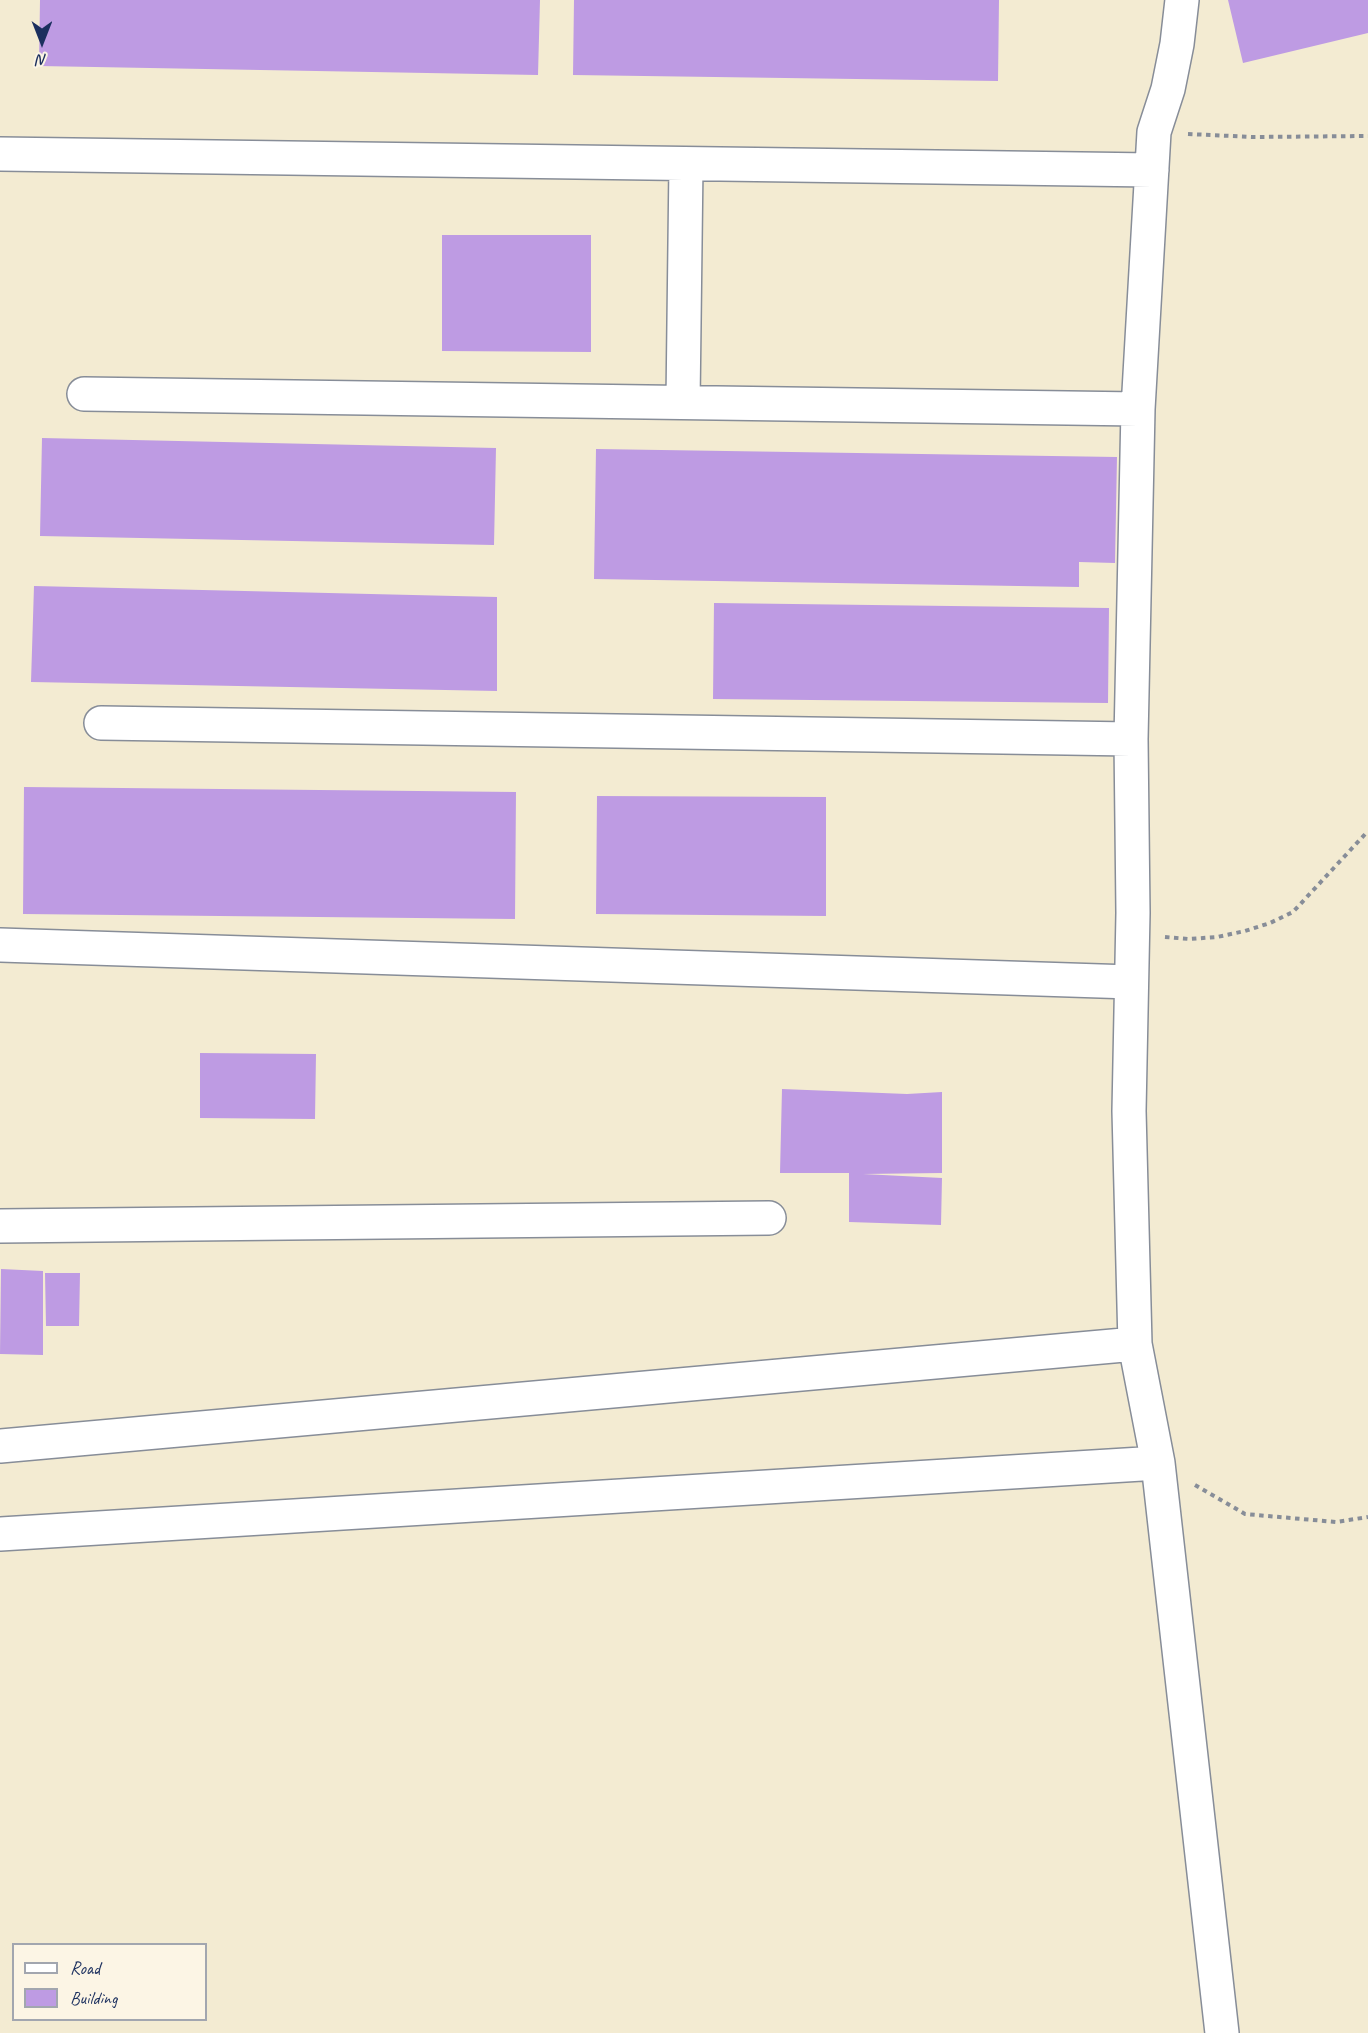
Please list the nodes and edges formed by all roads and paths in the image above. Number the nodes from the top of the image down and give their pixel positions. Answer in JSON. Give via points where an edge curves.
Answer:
{"nodes":[{"id":1,"x":1182,"y":0,"type":"edge"},
{"id":2,"x":1154,"y":132,"type":"junction"},
{"id":3,"x":1368,"y":136,"type":"edge"},
{"id":4,"x":0,"y":154,"type":"edge"},
{"id":5,"x":686,"y":164,"type":"junction"},
{"id":6,"x":1152,"y":170,"type":"junction"},
{"id":7,"x":84,"y":394,"type":"dead end"},
{"id":8,"x":683,"y":402,"type":"junction"},
{"id":9,"x":1138,"y":409,"type":"junction"},
{"id":10,"x":101,"y":723,"type":"dead end"},
{"id":11,"x":1131,"y":740,"type":"junction"},
{"id":12,"x":1368,"y":831,"type":"edge"},
{"id":13,"x":1132,"y":931,"type":"junction"},
{"id":14,"x":0,"y":945,"type":"edge"},
{"id":15,"x":1131,"y":982,"type":"junction"},
{"id":16,"x":769,"y":1218,"type":"dead end"},
{"id":17,"x":0,"y":1226,"type":"edge"},
{"id":18,"x":1135,"y":1344,"type":"junction"},
{"id":19,"x":0,"y":1446,"type":"edge"},
{"id":20,"x":1158,"y":1464,"type":"junction"},
{"id":21,"x":1368,"y":1517,"type":"edge"},
{"id":22,"x":0,"y":1534,"type":"edge"},
{"id":23,"x":1222,"y":2033,"type":"edge"}],
"edges":[{"from":1,"to":2,"type":"lane","via":[[1168,88]]},
{"from":2,"to":3,"type":"path","via":[[1253,137]]},
{"from":2,"to":6,"type":"lane"},
{"from":4,"to":5,"type":"lane"},
{"from":5,"to":6,"type":"lane"},
{"from":5,"to":8,"type":"lane"},
{"from":6,"to":9,"type":"lane"},
{"from":7,"to":8,"type":"lane"},
{"from":8,"to":9,"type":"lane"},
{"from":9,"to":11,"type":"lane"},
{"from":10,"to":11,"type":"lane"},
{"from":11,"to":13,"type":"lane"},
{"from":12,"to":13,"type":"path","via":[[1293,912],[1270,923],[1217,937],[1189,939]]},
{"from":13,"to":15,"type":"lane"},
{"from":14,"to":15,"type":"lane"},
{"from":15,"to":18,"type":"lane","via":[[1129,1112]]},
{"from":16,"to":17,"type":"lane"},
{"from":18,"to":19,"type":"lane"},
{"from":18,"to":20,"type":"lane"},
{"from":20,"to":21,"type":"path","via":[[1245,1514],[1336,1522]]},
{"from":20,"to":22,"type":"lane"},
{"from":20,"to":23,"type":"lane"}]}
